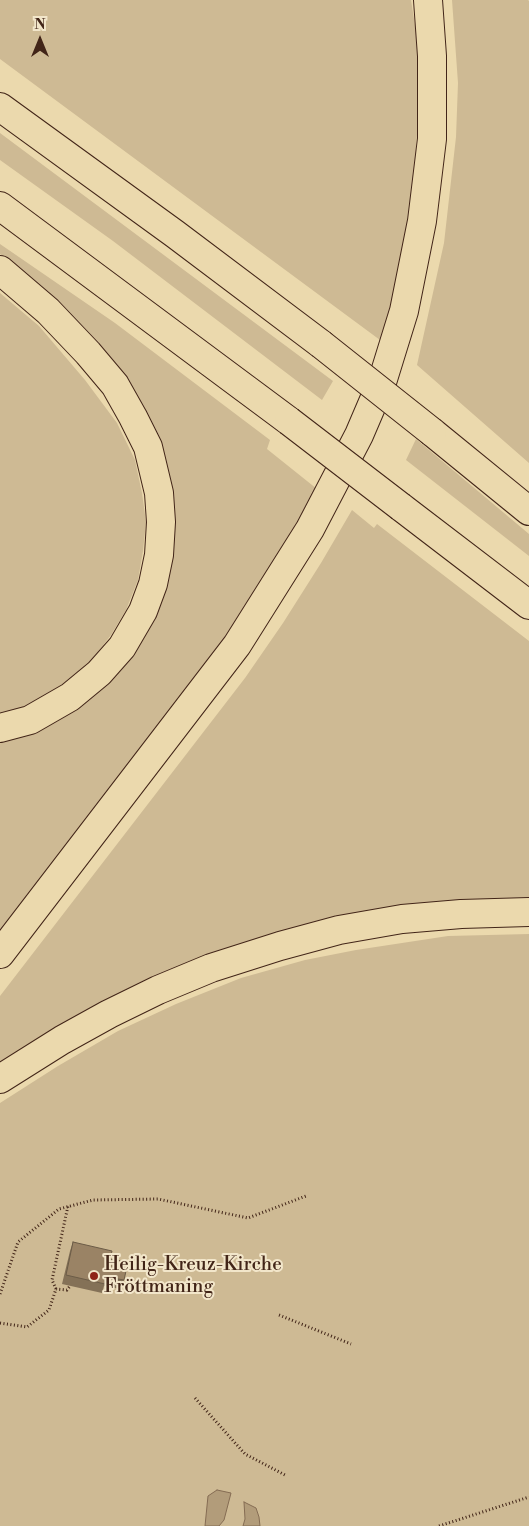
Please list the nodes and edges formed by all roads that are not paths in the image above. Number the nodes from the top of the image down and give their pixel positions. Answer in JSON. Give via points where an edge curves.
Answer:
{"nodes":[{"id":1,"x":428,"y":0,"type":"edge"},
{"id":2,"x":0,"y":107,"type":"edge"},
{"id":3,"x":0,"y":206,"type":"edge"},
{"id":4,"x":0,"y":270,"type":"edge"},
{"id":5,"x":529,"y":511,"type":"edge"},
{"id":6,"x":529,"y":605,"type":"edge"},
{"id":7,"x":0,"y":728,"type":"edge"},
{"id":8,"x":529,"y":912,"type":"edge"},
{"id":9,"x":0,"y":954,"type":"edge"},
{"id":10,"x":0,"y":1079,"type":"edge"}],
"edges":[{"from":1,"to":9,"type":"highway","via":[[432,139],[422,221],[404,311],[383,379],[359,435],[310,529],[237,645]]},
{"from":2,"to":5,"type":"highway","bridge":true,"via":[[321,344]]},
{"from":3,"to":6,"type":"highway","bridge":true},
{"from":4,"to":7,"type":"highway","via":[[48,311],[88,352],[114,385],[148,447],[159,493],[161,522],[153,584],[143,611],[122,646],[99,673],[70,697],[30,720]]},
{"from":8,"to":10,"type":"highway","via":[[402,919],[340,930],[280,946],[211,968],[158,990],[62,1040]]}]}
